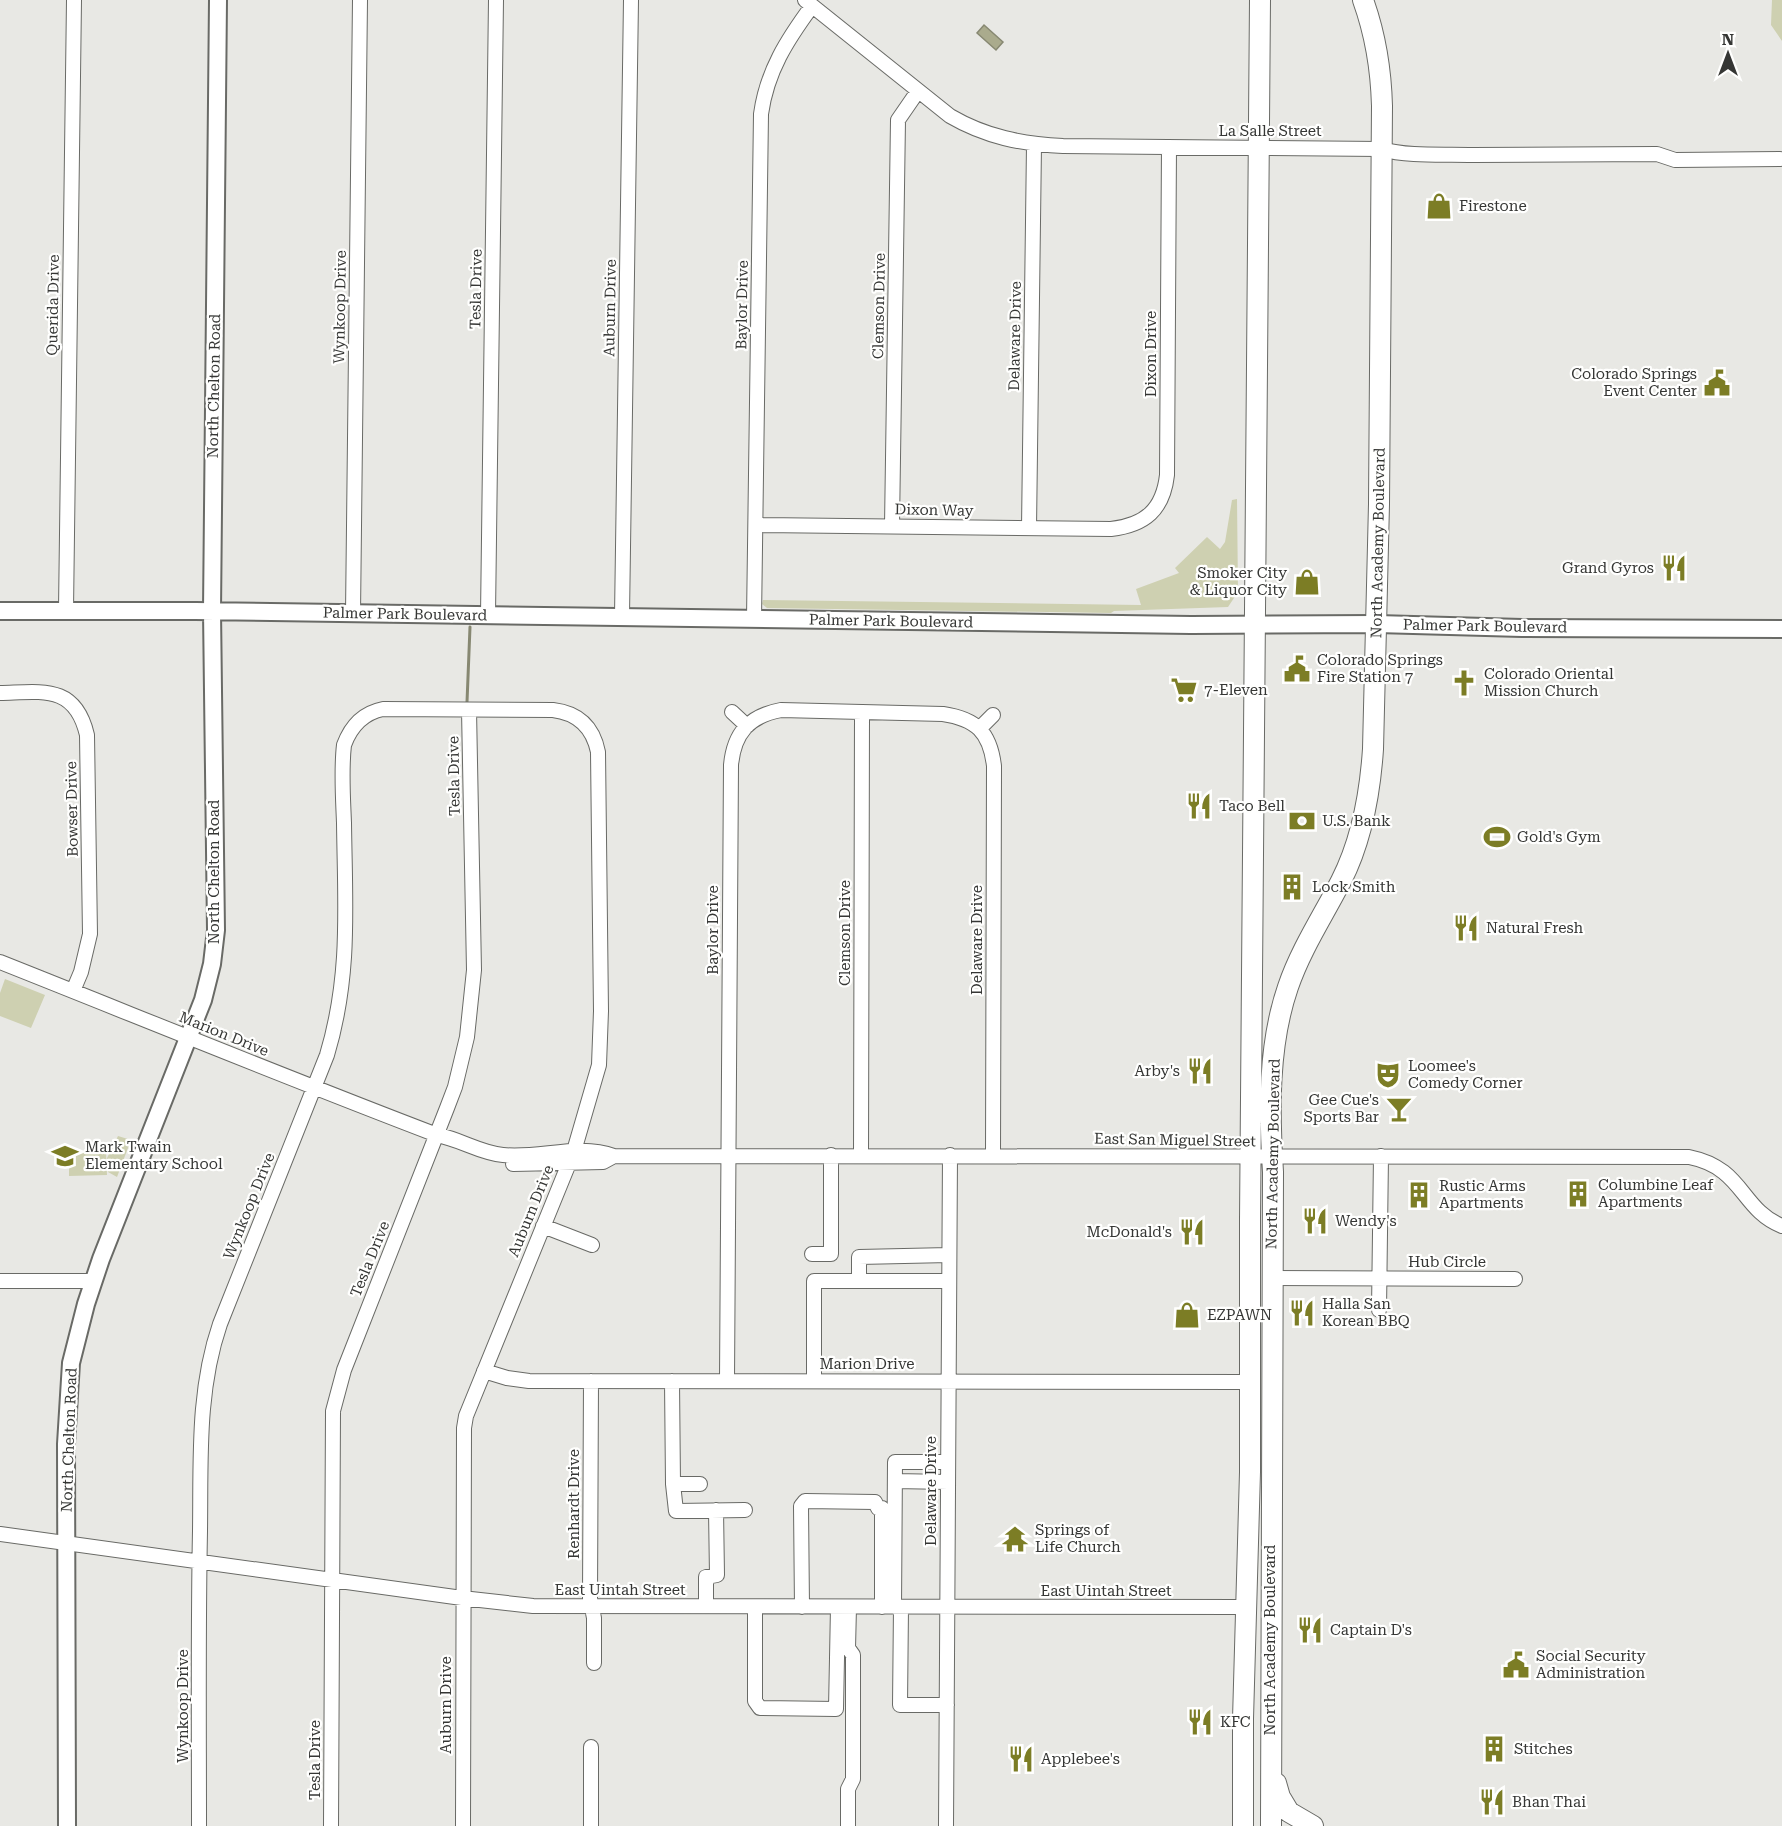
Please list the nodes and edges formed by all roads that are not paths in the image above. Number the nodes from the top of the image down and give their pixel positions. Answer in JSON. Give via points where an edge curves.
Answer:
{"nodes":[{"id":1,"x":74,"y":0,"type":"edge"},
{"id":2,"x":218,"y":0,"type":"edge"},
{"id":3,"x":360,"y":0,"type":"edge"},
{"id":4,"x":496,"y":0,"type":"edge"},
{"id":5,"x":631,"y":0,"type":"edge"},
{"id":6,"x":1260,"y":0,"type":"edge"},
{"id":7,"x":1363,"y":0,"type":"edge"},
{"id":8,"x":808,"y":3,"type":"edge"},
{"id":9,"x":918,"y":91,"type":"junction"},
{"id":10,"x":1034,"y":145,"type":"junction"},
{"id":11,"x":1169,"y":147,"type":"junction"},
{"id":12,"x":1259,"y":148,"type":"junction"},
{"id":13,"x":1381,"y":149,"type":"junction"},
{"id":14,"x":1780,"y":159,"type":"dead end"},
{"id":15,"x":756,"y":525,"type":"junction"},
{"id":16,"x":892,"y":526,"type":"junction"},
{"id":17,"x":1029,"y":528,"type":"junction"},
{"id":18,"x":1111,"y":529,"type":"joint"},
{"id":19,"x":66,"y":610,"type":"junction"},
{"id":20,"x":0,"y":611,"type":"edge"},
{"id":21,"x":212,"y":611,"type":"junction"},
{"id":22,"x":352,"y":614,"type":"junction"},
{"id":23,"x":488,"y":615,"type":"junction"},
{"id":24,"x":622,"y":616,"type":"junction"},
{"id":25,"x":754,"y":619,"type":"junction"},
{"id":26,"x":1377,"y":624,"type":"junction"},
{"id":27,"x":1254,"y":625,"type":"junction"},
{"id":28,"x":1782,"y":629,"type":"edge"},
{"id":29,"x":0,"y":693,"type":"edge"},
{"id":30,"x":469,"y":710,"type":"junction"},
{"id":31,"x":732,"y":712,"type":"dead end"},
{"id":32,"x":862,"y":712,"type":"junction"},
{"id":33,"x":993,"y":715,"type":"dead end"},
{"id":34,"x":747,"y":726,"type":"junction"},
{"id":35,"x":980,"y":728,"type":"junction"},
{"id":36,"x":0,"y":962,"type":"edge"},
{"id":37,"x":73,"y":991,"type":"junction"},
{"id":38,"x":189,"y":1037,"type":"junction"},
{"id":39,"x":314,"y":1088,"type":"junction"},
{"id":40,"x":436,"y":1135,"type":"junction"},
{"id":41,"x":831,"y":1155,"type":"junction"},
{"id":42,"x":861,"y":1155,"type":"junction"},
{"id":43,"x":950,"y":1155,"type":"junction"},
{"id":44,"x":993,"y":1155,"type":"junction"},
{"id":45,"x":728,"y":1156,"type":"junction"},
{"id":46,"x":1252,"y":1156,"type":"junction"},
{"id":47,"x":1381,"y":1156,"type":"junction"},
{"id":48,"x":571,"y":1157,"type":"junction"},
{"id":49,"x":1272,"y":1158,"type":"junction"},
{"id":50,"x":543,"y":1226,"type":"junction"},
{"id":51,"x":1782,"y":1226,"type":"edge"},
{"id":52,"x":592,"y":1245,"type":"dead end"},
{"id":53,"x":812,"y":1254,"type":"dead end"},
{"id":54,"x":949,"y":1255,"type":"junction"},
{"id":55,"x":1272,"y":1278,"type":"junction"},
{"id":56,"x":1379,"y":1279,"type":"junction"},
{"id":57,"x":1515,"y":1279,"type":"dead end"},
{"id":58,"x":0,"y":1281,"type":"edge"},
{"id":59,"x":93,"y":1281,"type":"junction"},
{"id":60,"x":859,"y":1281,"type":"junction"},
{"id":61,"x":948,"y":1281,"type":"junction"},
{"id":62,"x":1379,"y":1310,"type":"dead end"},
{"id":63,"x":484,"y":1371,"type":"junction"},
{"id":64,"x":728,"y":1380,"type":"junction"},
{"id":65,"x":591,"y":1381,"type":"junction"},
{"id":66,"x":672,"y":1381,"type":"junction"},
{"id":67,"x":813,"y":1381,"type":"junction"},
{"id":68,"x":948,"y":1381,"type":"junction"},
{"id":69,"x":1251,"y":1382,"type":"junction"},
{"id":70,"x":948,"y":1462,"type":"junction"},
{"id":71,"x":895,"y":1481,"type":"junction"},
{"id":72,"x":948,"y":1482,"type":"junction"},
{"id":73,"x":673,"y":1484,"type":"junction"},
{"id":74,"x":700,"y":1484,"type":"dead end"},
{"id":75,"x":716,"y":1510,"type":"junction"},
{"id":76,"x":745,"y":1510,"type":"dead end"},
{"id":77,"x":0,"y":1534,"type":"edge"},
{"id":78,"x":66,"y":1544,"type":"junction"},
{"id":79,"x":199,"y":1562,"type":"junction"},
{"id":80,"x":331,"y":1580,"type":"junction"},
{"id":81,"x":462,"y":1598,"type":"junction"},
{"id":82,"x":706,"y":1606,"type":"junction"},
{"id":83,"x":592,"y":1607,"type":"junction"},
{"id":84,"x":756,"y":1607,"type":"junction"},
{"id":85,"x":802,"y":1607,"type":"junction"},
{"id":86,"x":843,"y":1607,"type":"junction"},
{"id":87,"x":892,"y":1607,"type":"junction"},
{"id":88,"x":948,"y":1607,"type":"junction"},
{"id":89,"x":1246,"y":1607,"type":"junction"},
{"id":90,"x":594,"y":1663,"type":"dead end"},
{"id":91,"x":947,"y":1705,"type":"junction"},
{"id":92,"x":591,"y":1747,"type":"dead end"},
{"id":93,"x":1270,"y":1768,"type":"junction"},
{"id":94,"x":67,"y":1826,"type":"edge"},
{"id":95,"x":200,"y":1826,"type":"edge"},
{"id":96,"x":331,"y":1826,"type":"edge"},
{"id":97,"x":463,"y":1826,"type":"edge"},
{"id":98,"x":591,"y":1826,"type":"edge"},
{"id":99,"x":848,"y":1826,"type":"edge"},
{"id":100,"x":946,"y":1826,"type":"edge"},
{"id":101,"x":1243,"y":1826,"type":"edge"},
{"id":102,"x":1271,"y":1826,"type":"edge"},
{"id":103,"x":1313,"y":1826,"type":"edge"}],
"edges":[{"from":1,"to":19,"type":"street","name":"Querida Drive"},
{"from":2,"to":21,"type":"main road","name":"North Chelton Road"},
{"from":3,"to":22,"type":"street","name":"Wynkoop Drive"},
{"from":4,"to":23,"type":"street","name":"Tesla Drive"},
{"from":5,"to":24,"type":"street","name":"Auburn Drive"},
{"from":6,"to":12,"type":"highway","name":"North Academy Boulevard"},
{"from":7,"to":13,"type":"highway","name":"North Academy Boulevard","via":[[1381,67]]},
{"from":8,"to":9,"type":"street","name":"La Salle Street"},
{"from":8,"to":15,"type":"street","name":"Baylor Drive","via":[[778,56],[761,114]]},
{"from":9,"to":10,"type":"street","name":"La Salle Street","via":[[976,130]]},
{"from":9,"to":16,"type":"street","name":"Clemson Drive","via":[[898,120]]},
{"from":10,"to":11,"type":"street","name":"La Salle Street"},
{"from":10,"to":17,"type":"street","name":"Delaware Drive"},
{"from":11,"to":12,"type":"street","name":"La Salle Street"},
{"from":11,"to":18,"type":"street","name":"Dixon Drive","via":[[1165,491],[1145,518]]},
{"from":12,"to":13,"type":"street","name":"La Salle Street"},
{"from":12,"to":27,"type":"highway","name":"North Academy Boulevard"},
{"from":13,"to":14,"type":"street","name":"La Salle Street","via":[[1416,154],[1657,154],[1675,160]]},
{"from":13,"to":26,"type":"highway","name":"North Academy Boulevard"},
{"from":15,"to":16,"type":"street","name":"Dixon Way"},
{"from":15,"to":25,"type":"street","name":"Baylor Drive"},
{"from":16,"to":17,"type":"street","name":"Dixon Way"},
{"from":17,"to":18,"type":"street","name":"Dixon Way"},
{"from":19,"to":20,"type":"main road","name":"Palmer Park Boulevard"},
{"from":19,"to":21,"type":"main road","name":"Palmer Park Boulevard"},
{"from":21,"to":22,"type":"main road","name":"Palmer Park Boulevard"},
{"from":21,"to":38,"type":"main road","name":"North Chelton Road","via":[[216,930],[208,983]]},
{"from":22,"to":23,"type":"main road","name":"Palmer Park Boulevard"},
{"from":23,"to":24,"type":"main road","name":"Palmer Park Boulevard"},
{"from":24,"to":25,"type":"main road","name":"Palmer Park Boulevard"},
{"from":25,"to":27,"type":"main road","name":"Palmer Park Boulevard"},
{"from":26,"to":27,"type":"main road","name":"Palmer Park Boulevard"},
{"from":26,"to":28,"type":"main road","name":"Palmer Park Boulevard"},
{"from":26,"to":49,"type":"highway","name":"North Academy Boulevard","via":[[1370,785],[1350,861],[1297,963],[1281,1010],[1274,1058]]},
{"from":27,"to":46,"type":"highway","name":"North Academy Boulevard"},
{"from":29,"to":37,"type":"street","name":"Bowser Drive","via":[[64,696],[77,708],[85,724],[91,921],[85,958]]},
{"from":30,"to":39,"type":"street","name":"Wynkoop Drive","via":[[375,710],[358,721],[347,736],[343,754],[344,973],[332,1036]]},
{"from":30,"to":40,"type":"street","name":"Tesla Drive","via":[[472,996],[455,1087]]},
{"from":30,"to":48,"type":"street","name":"Auburn Drive","via":[[563,711],[581,720],[596,742],[599,1065]]},
{"from":31,"to":34,"type":"street"},
{"from":32,"to":34,"type":"street","via":[[781,710],[761,716]]},
{"from":32,"to":35,"type":"street","via":[[943,714],[968,720]]},
{"from":32,"to":42,"type":"street","name":"Clemson Drive"},
{"from":33,"to":35,"type":"street"},
{"from":34,"to":45,"type":"street","name":"Baylor Drive","via":[[734,745],[731,765]]},
{"from":35,"to":44,"type":"street","name":"Delaware Drive","via":[[989,743],[994,766]]},
{"from":36,"to":37,"type":"street","name":"Marion Drive"},
{"from":37,"to":38,"type":"street","name":"Marion Drive"},
{"from":38,"to":39,"type":"street","name":"Marion Drive"},
{"from":38,"to":59,"type":"main road","name":"North Chelton Road"},
{"from":39,"to":40,"type":"street","name":"Marion Drive"},
{"from":39,"to":79,"type":"street","name":"Wynkoop Drive","via":[[208,1363],[201,1416]]},
{"from":40,"to":48,"type":"street","name":"Marion Drive","via":[[449,1146],[506,1164]]},
{"from":40,"to":80,"type":"street","name":"Tesla Drive","via":[[335,1399]]},
{"from":41,"to":42,"type":"street","name":"East San Miguel Street"},
{"from":41,"to":45,"type":"street","name":"East San Miguel Street"},
{"from":41,"to":53,"type":"street","via":[[831,1254]]},
{"from":42,"to":43,"type":"street","name":"East San Miguel Street"},
{"from":43,"to":44,"type":"street","name":"East San Miguel Street"},
{"from":43,"to":54,"type":"street","name":"Delaware Drive"},
{"from":44,"to":46,"type":"street","name":"East San Miguel Street"},
{"from":45,"to":48,"type":"street","name":"East San Miguel Street","via":[[614,1156],[603,1162]]},
{"from":45,"to":64,"type":"street","name":"Baylor Drive"},
{"from":46,"to":49,"type":"street","name":"East San Miguel Street"},
{"from":46,"to":69,"type":"highway","name":"North Academy Boulevard"},
{"from":47,"to":49,"type":"street","name":"East San Miguel Street"},
{"from":47,"to":51,"type":"street","name":"East San Miguel Street","via":[[1689,1157],[1721,1169],[1761,1213]]},
{"from":47,"to":56,"type":"street"},
{"from":48,"to":50,"type":"street","name":"Auburn Drive"},
{"from":49,"to":55,"type":"highway","name":"North Academy Boulevard"},
{"from":50,"to":52,"type":"street"},
{"from":50,"to":63,"type":"street","name":"Auburn Drive"},
{"from":54,"to":60,"type":"street","via":[[859,1257]]},
{"from":54,"to":61,"type":"street","name":"Delaware Drive"},
{"from":55,"to":56,"type":"street","name":"Hub Circle"},
{"from":55,"to":93,"type":"highway","name":"North Academy Boulevard"},
{"from":56,"to":57,"type":"street","name":"Hub Circle"},
{"from":56,"to":62,"type":"street"},
{"from":58,"to":59,"type":"street"},
{"from":59,"to":78,"type":"main road","name":"North Chelton Road","via":[[71,1363]]},
{"from":60,"to":61,"type":"street"},
{"from":60,"to":67,"type":"street","via":[[814,1281]]},
{"from":61,"to":68,"type":"street","name":"Delaware Drive"},
{"from":63,"to":65,"type":"street","name":"Marion Drive","via":[[529,1382]]},
{"from":63,"to":81,"type":"street","name":"Auburn Drive","via":[[464,1428]]},
{"from":64,"to":66,"type":"street","name":"Marion Drive"},
{"from":64,"to":67,"type":"street","name":"Marion Drive"},
{"from":65,"to":66,"type":"street","name":"Marion Drive"},
{"from":65,"to":83,"type":"street","name":"Renhardt Drive"},
{"from":66,"to":73,"type":"street"},
{"from":67,"to":68,"type":"street","name":"Marion Drive"},
{"from":68,"to":69,"type":"street","name":"Marion Drive"},
{"from":68,"to":70,"type":"street","name":"Delaware Drive"},
{"from":69,"to":89,"type":"highway","name":"North Academy Boulevard"},
{"from":70,"to":71,"type":"street","via":[[895,1462]]},
{"from":70,"to":72,"type":"street","name":"Delaware Drive"},
{"from":71,"to":72,"type":"street"},
{"from":71,"to":87,"type":"street"},
{"from":72,"to":88,"type":"street","name":"Delaware Drive"},
{"from":73,"to":74,"type":"street"},
{"from":73,"to":75,"type":"street","via":[[676,1511]]},
{"from":75,"to":76,"type":"street"},
{"from":75,"to":82,"type":"street","via":[[717,1575],[706,1577]]},
{"from":77,"to":78,"type":"street","name":"East Uintah Street"},
{"from":78,"to":79,"type":"street","name":"East Uintah Street"},
{"from":78,"to":94,"type":"main road","name":"North Chelton Road"},
{"from":79,"to":80,"type":"street","name":"East Uintah Street"},
{"from":79,"to":95,"type":"street","name":"Wynkoop Drive"},
{"from":80,"to":81,"type":"street","name":"East Uintah Street"},
{"from":80,"to":96,"type":"street","name":"Tesla Drive"},
{"from":81,"to":83,"type":"street","name":"East Uintah Street"},
{"from":81,"to":97,"type":"street","name":"Auburn Drive"},
{"from":82,"to":83,"type":"street","name":"East Uintah Street"},
{"from":82,"to":84,"type":"street","name":"East Uintah Street"},
{"from":83,"to":90,"type":"street","name":"Renhardt Drive"},
{"from":84,"to":85,"type":"street","name":"East Uintah Street"},
{"from":84,"to":86,"type":"street","via":[[755,1701],[760,1708],[836,1709]]},
{"from":85,"to":86,"type":"street","name":"East Uintah Street"},
{"from":85,"to":87,"type":"street","via":[[801,1506],[805,1501],[875,1502],[882,1508]]},
{"from":86,"to":87,"type":"street","name":"East Uintah Street"},
{"from":86,"to":99,"type":"street","via":[[848,1648],[853,1655],[853,1779],[848,1789]]},
{"from":87,"to":88,"type":"street","name":"East Uintah Street"},
{"from":87,"to":91,"type":"street","via":[[900,1705]]},
{"from":88,"to":89,"type":"street","name":"East Uintah Street"},
{"from":88,"to":91,"type":"street","name":"Delaware Drive"},
{"from":89,"to":101,"type":"highway","name":"North Academy Boulevard"},
{"from":91,"to":100,"type":"street","name":"Delaware Drive"},
{"from":92,"to":98,"type":"street"},
{"from":93,"to":102,"type":"highway","name":"North Academy Boulevard"},
{"from":93,"to":103,"type":"highway","via":[[1284,1806]]}]}
